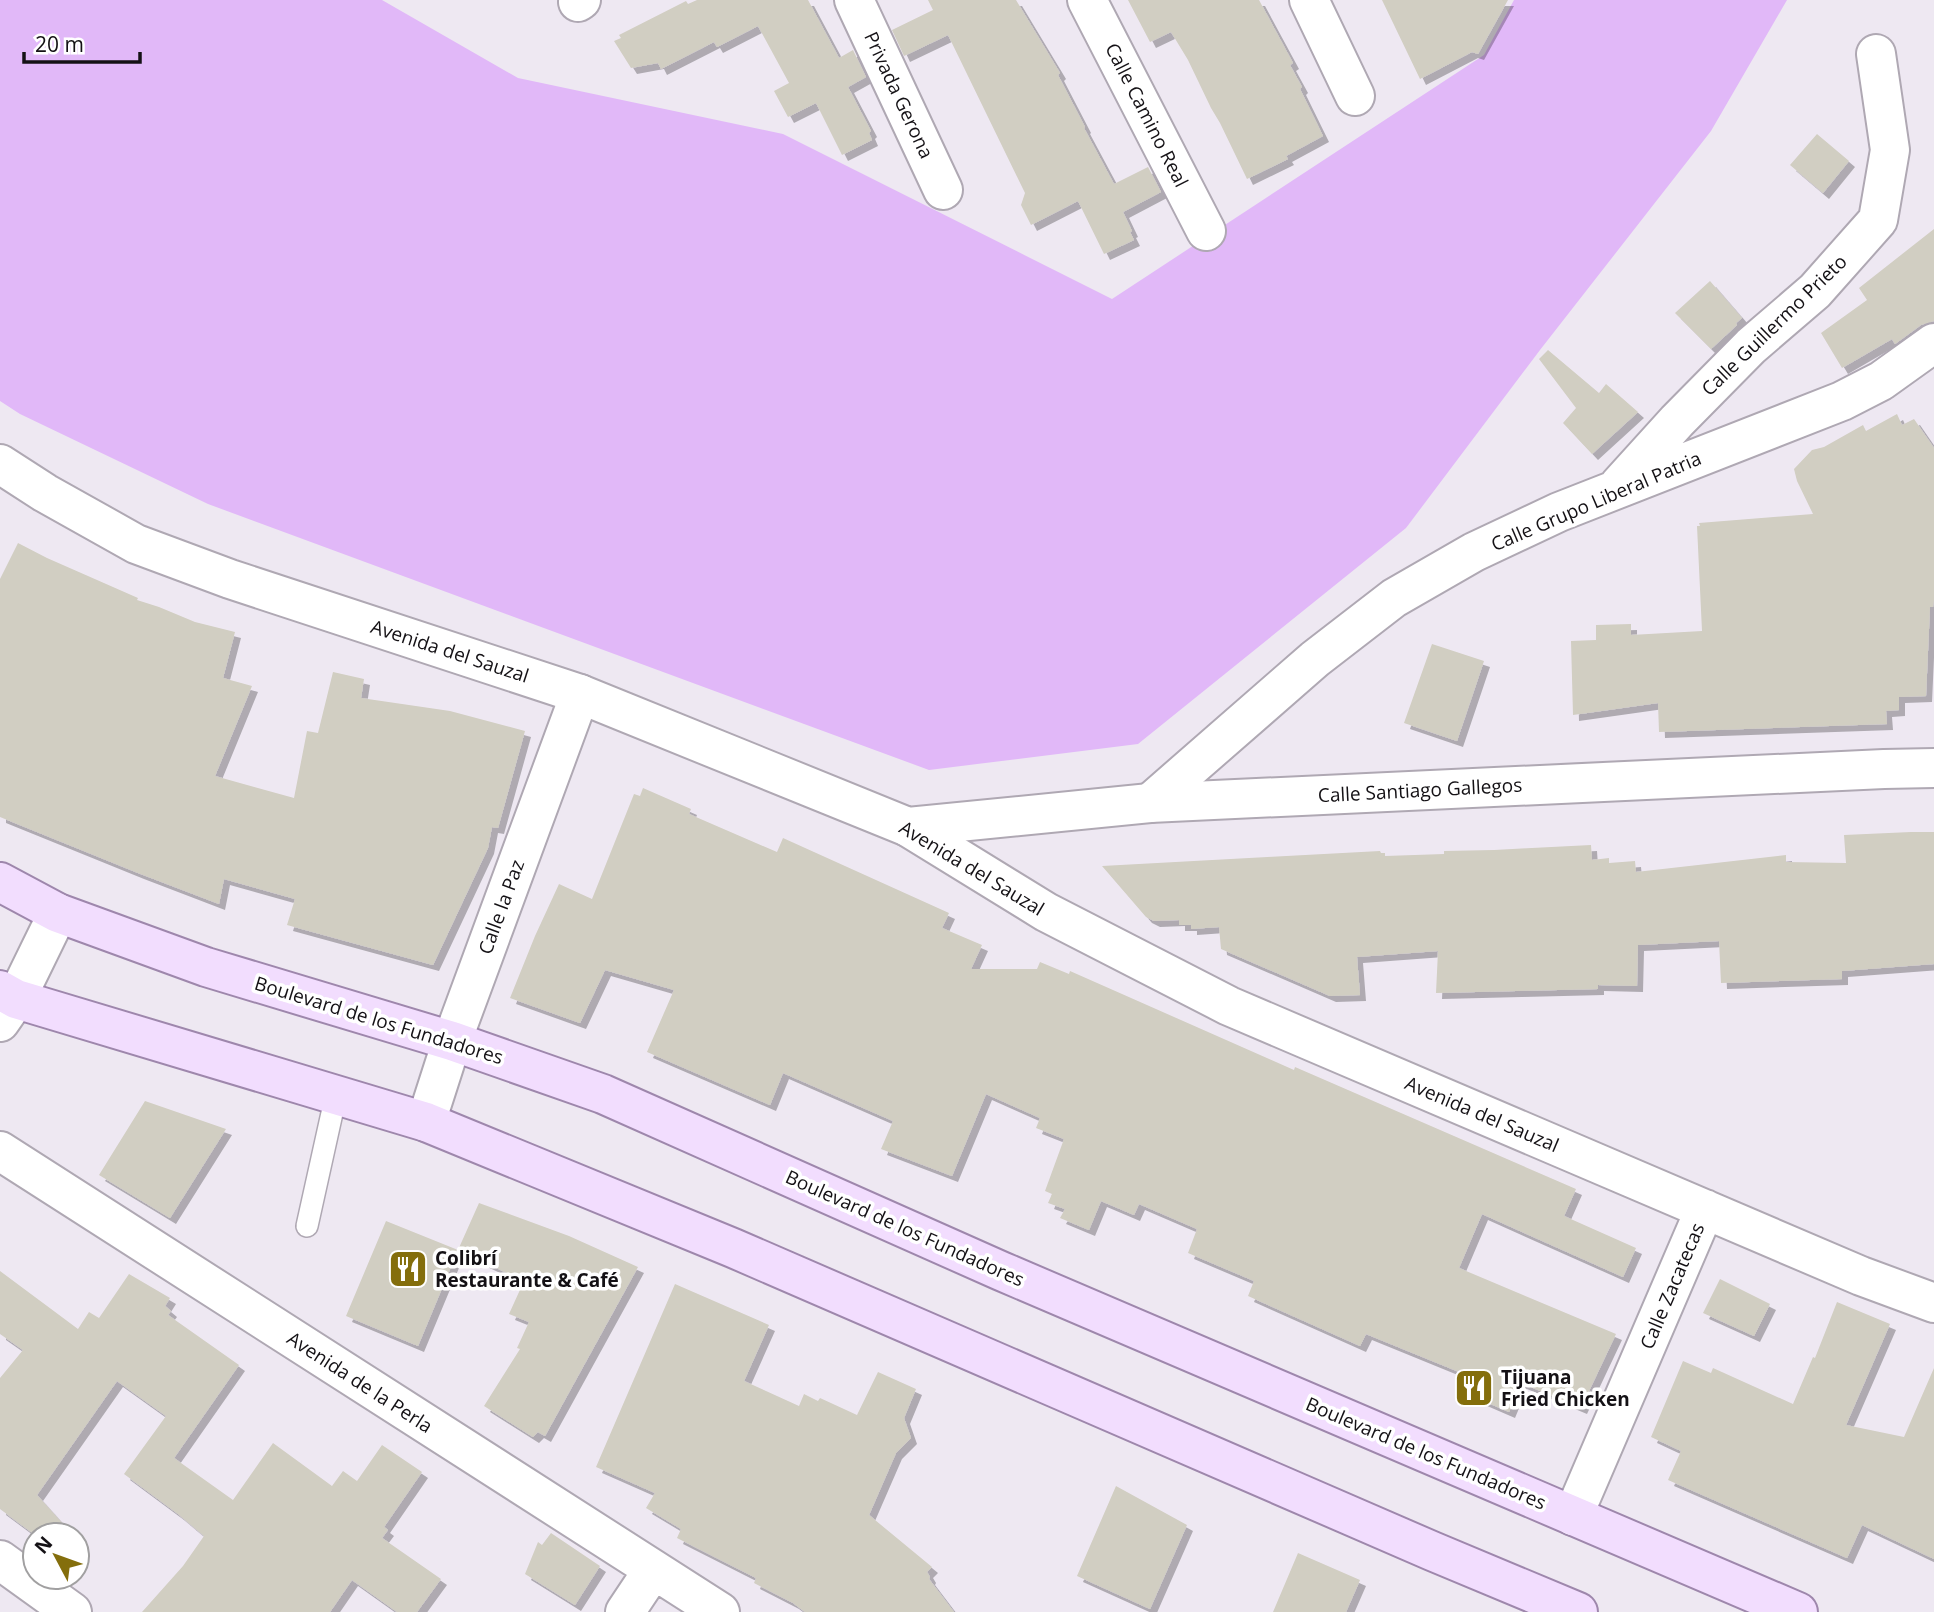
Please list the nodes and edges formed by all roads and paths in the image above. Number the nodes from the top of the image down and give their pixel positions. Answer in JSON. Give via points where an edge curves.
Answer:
{"nodes":[{"id":1,"x":855,"y":0,"type":"edge"},
{"id":2,"x":1087,"y":0,"type":"edge"},
{"id":3,"x":1310,"y":0,"type":"edge"},
{"id":4,"x":1876,"y":54,"type":"dead end"},
{"id":5,"x":1355,"y":96,"type":"dead end"},
{"id":6,"x":943,"y":190,"type":"dead end"},
{"id":7,"x":1206,"y":230,"type":"dead end"},
{"id":8,"x":1934,"y":343,"type":"edge"},
{"id":9,"x":0,"y":464,"type":"edge"},
{"id":10,"x":1613,"y":491,"type":"junction"},
{"id":11,"x":580,"y":694,"type":"junction"},
{"id":12,"x":1934,"y":768,"type":"edge"},
{"id":13,"x":1150,"y":803,"type":"junction"},
{"id":14,"x":908,"y":827,"type":"junction"},
{"id":15,"x":0,"y":881,"type":"edge"},
{"id":16,"x":58,"y":914,"type":"junction"},
{"id":17,"x":5,"y":1003,"type":"edge"},
{"id":18,"x":452,"y":1041,"type":"junction"},
{"id":19,"x":336,"y":1095,"type":"junction"},
{"id":20,"x":426,"y":1122,"type":"junction"},
{"id":21,"x":0,"y":1151,"type":"edge"},
{"id":22,"x":1705,"y":1209,"type":"junction"},
{"id":23,"x":307,"y":1226,"type":"dead end"},
{"id":24,"x":1934,"y":1303,"type":"edge"},
{"id":25,"x":1573,"y":1516,"type":"junction"},
{"id":26,"x":0,"y":1560,"type":"edge"},
{"id":27,"x":653,"y":1570,"type":"junction"},
{"id":28,"x":72,"y":1612,"type":"edge"},
{"id":29,"x":625,"y":1612,"type":"edge"},
{"id":30,"x":720,"y":1612,"type":"edge"},
{"id":31,"x":1578,"y":1612,"type":"edge"},
{"id":32,"x":1798,"y":1612,"type":"edge"}],
"edges":[{"from":1,"to":6,"type":"street","name":"Privada Gerona"},
{"from":2,"to":7,"type":"street","name":"Calle Camino Real"},
{"from":3,"to":5,"type":"street"},
{"from":4,"to":10,"type":"street","name":"Calle Guillermo Prieto","via":[[1890,150],[1878,220],[1815,291],[1751,346]]},
{"from":8,"to":10,"type":"street","name":"Calle Grupo Liberal Patria","via":[[1881,381],[1842,401]]},
{"from":9,"to":11,"type":"street","name":"Avenida del Sauzal","via":[[136,544]]},
{"from":10,"to":13,"type":"street","name":"Calle Grupo Liberal Patria","via":[[1474,552],[1394,598],[1315,659]]},
{"from":11,"to":14,"type":"street","name":"Avenida del Sauzal"},
{"from":11,"to":18,"type":"street","name":"Calle la Paz"},
{"from":12,"to":13,"type":"street","name":"Calle Santiago Gallegos"},
{"from":13,"to":14,"type":"street","name":"Calle Santiago Gallegos"},
{"from":14,"to":22,"type":"street","name":"Avenida del Sauzal","via":[[1046,912],[1229,1006]]},
{"from":15,"to":16,"type":"main road","name":"Boulevard de los Fundadores"},
{"from":16,"to":17,"type":"street"},
{"from":16,"to":18,"type":"main road","name":"Boulevard de los Fundadores","via":[[206,967]]},
{"from":17,"to":19,"type":"main road"},
{"from":18,"to":20,"type":"street","name":"Calle la Paz"},
{"from":18,"to":25,"type":"main road","name":"Boulevard de los Fundadores","via":[[603,1094]]},
{"from":19,"to":20,"type":"main road"},
{"from":19,"to":23,"type":"lane"},
{"from":20,"to":31,"type":"main road","via":[[733,1248]]},
{"from":21,"to":27,"type":"street","name":"Avenida de la Perla"},
{"from":22,"to":24,"type":"street","name":"Avenida del Sauzal"},
{"from":22,"to":25,"type":"street","name":"Calle Zacatecas"},
{"from":25,"to":32,"type":"main road","name":"Boulevard de los Fundadores"},
{"from":26,"to":28,"type":"street"},
{"from":27,"to":29,"type":"street"},
{"from":27,"to":30,"type":"street","name":"Avenida de la Perla"}]}
